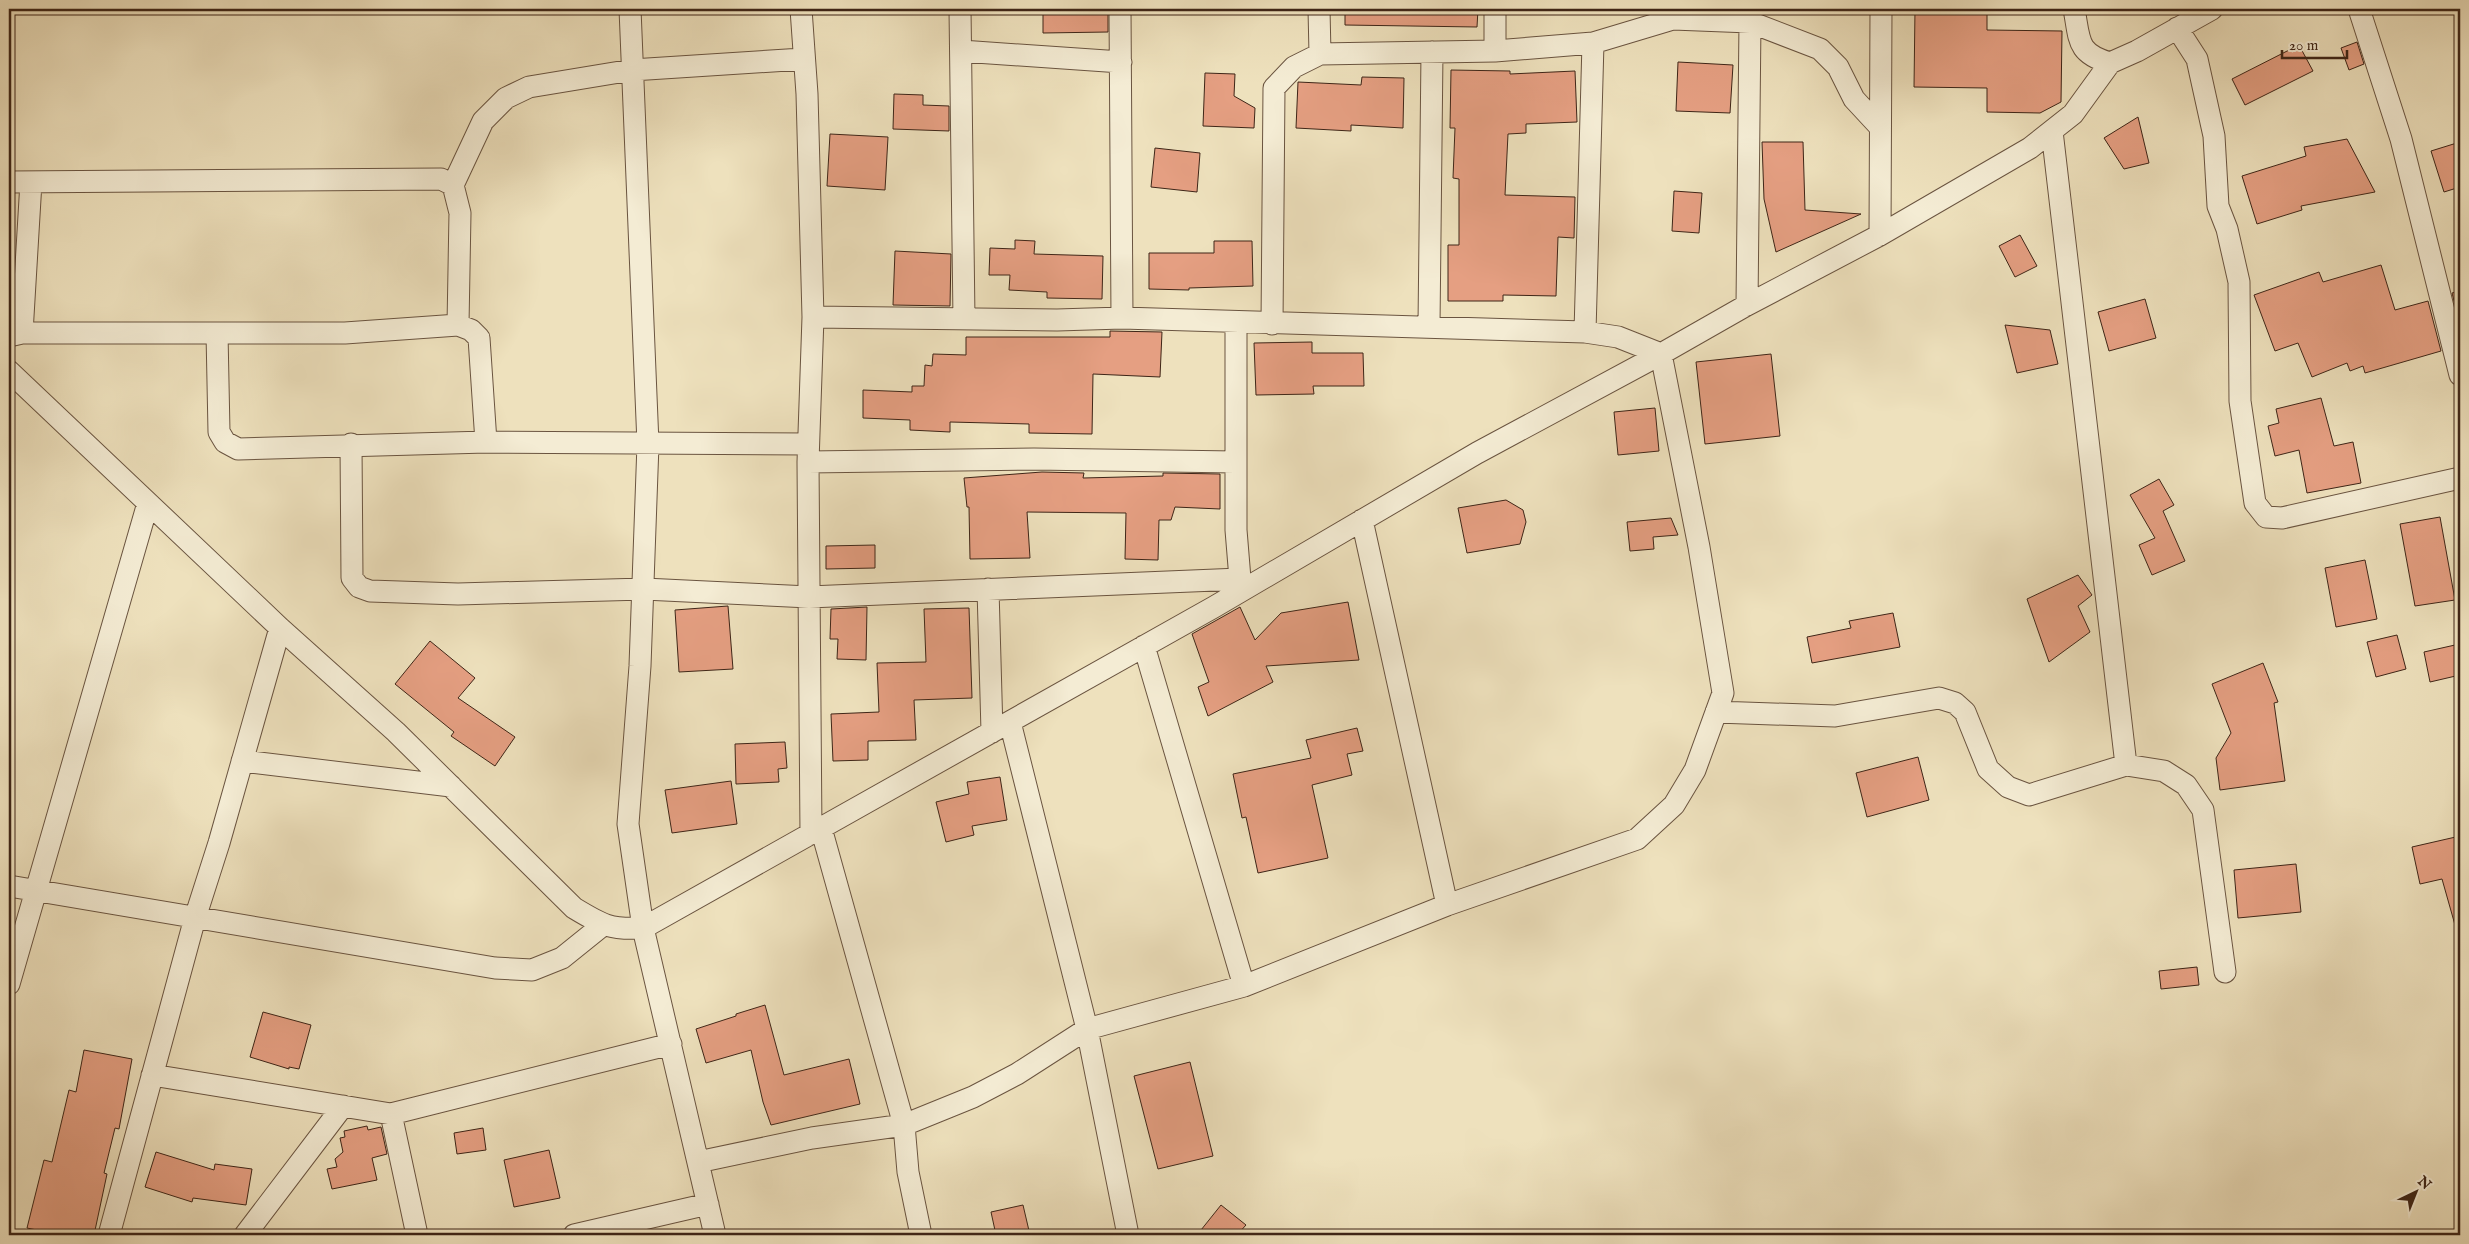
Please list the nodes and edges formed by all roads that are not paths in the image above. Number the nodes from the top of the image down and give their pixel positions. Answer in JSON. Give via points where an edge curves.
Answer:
{"nodes":[{"id":1,"x":630,"y":9,"type":"edge"},
{"id":2,"x":801,"y":9,"type":"edge"},
{"id":3,"x":960,"y":9,"type":"edge"},
{"id":4,"x":1120,"y":9,"type":"edge"},
{"id":5,"x":1319,"y":9,"type":"edge"},
{"id":6,"x":1495,"y":9,"type":"edge"},
{"id":7,"x":1881,"y":9,"type":"edge"},
{"id":8,"x":2074,"y":9,"type":"edge"},
{"id":9,"x":2212,"y":9,"type":"edge"},
{"id":10,"x":2359,"y":9,"type":"edge"},
{"id":11,"x":1674,"y":14,"type":"edge"},
{"id":12,"x":1750,"y":22,"type":"junction"},
{"id":13,"x":2177,"y":28,"type":"junction"},
{"id":14,"x":1593,"y":43,"type":"junction"},
{"id":15,"x":961,"y":51,"type":"junction"},
{"id":16,"x":1494,"y":51,"type":"junction"},
{"id":17,"x":1432,"y":52,"type":"junction"},
{"id":18,"x":1320,"y":54,"type":"junction"},
{"id":19,"x":803,"y":59,"type":"junction"},
{"id":20,"x":1120,"y":62,"type":"junction"},
{"id":21,"x":2110,"y":63,"type":"junction"},
{"id":22,"x":632,"y":70,"type":"junction"},
{"id":23,"x":1879,"y":126,"type":"junction"},
{"id":24,"x":2052,"y":131,"type":"junction"},
{"id":25,"x":9,"y":182,"type":"edge"},
{"id":26,"x":31,"y":182,"type":"junction"},
{"id":27,"x":453,"y":185,"type":"junction"},
{"id":28,"x":1880,"y":236,"type":"junction"},
{"id":29,"x":1747,"y":305,"type":"junction"},
{"id":30,"x":813,"y":317,"type":"junction"},
{"id":31,"x":1122,"y":318,"type":"junction"},
{"id":32,"x":964,"y":319,"type":"junction"},
{"id":33,"x":1236,"y":323,"type":"junction"},
{"id":34,"x":1272,"y":324,"type":"junction"},
{"id":35,"x":458,"y":325,"type":"junction"},
{"id":36,"x":1429,"y":326,"type":"junction"},
{"id":37,"x":1585,"y":332,"type":"junction"},
{"id":38,"x":217,"y":333,"type":"junction"},
{"id":39,"x":15,"y":334,"type":"edge"},
{"id":40,"x":1661,"y":354,"type":"junction"},
{"id":41,"x":2460,"y":375,"type":"edge"},
{"id":42,"x":11,"y":380,"type":"edge"},
{"id":43,"x":486,"y":442,"type":"junction"},
{"id":44,"x":351,"y":444,"type":"junction"},
{"id":45,"x":648,"y":444,"type":"junction"},
{"id":46,"x":808,"y":453,"type":"junction"},
{"id":47,"x":1235,"y":462,"type":"junction"},
{"id":48,"x":2460,"y":478,"type":"edge"},
{"id":49,"x":148,"y":503,"type":"junction"},
{"id":50,"x":1362,"y":520,"type":"junction"},
{"id":51,"x":1240,"y":585,"type":"junction"},
{"id":52,"x":644,"y":589,"type":"junction"},
{"id":53,"x":988,"y":590,"type":"junction"},
{"id":54,"x":809,"y":597,"type":"junction"},
{"id":55,"x":280,"y":628,"type":"junction"},
{"id":56,"x":1144,"y":646,"type":"junction"},
{"id":57,"x":1716,"y":712,"type":"junction"},
{"id":58,"x":1001,"y":727,"type":"junction"},
{"id":59,"x":242,"y":761,"type":"junction"},
{"id":60,"x":2126,"y":765,"type":"junction"},
{"id":61,"x":451,"y":786,"type":"junction"},
{"id":62,"x":816,"y":831,"type":"junction"},
{"id":63,"x":9,"y":886,"type":"edge"},
{"id":64,"x":36,"y":890,"type":"junction"},
{"id":65,"x":1447,"y":905,"type":"junction"},
{"id":66,"x":195,"y":918,"type":"junction"},
{"id":67,"x":603,"y":925,"type":"junction"},
{"id":68,"x":643,"y":928,"type":"junction"},
{"id":69,"x":2225,"y":972,"type":"dead end"},
{"id":70,"x":9,"y":984,"type":"edge"},
{"id":71,"x":1244,"y":986,"type":"junction"},
{"id":72,"x":1087,"y":1029,"type":"junction"},
{"id":73,"x":671,"y":1044,"type":"junction"},
{"id":74,"x":152,"y":1075,"type":"junction"},
{"id":75,"x":343,"y":1106,"type":"junction"},
{"id":76,"x":391,"y":1114,"type":"junction"},
{"id":77,"x":904,"y":1125,"type":"junction"},
{"id":78,"x":698,"y":1162,"type":"junction"},
{"id":79,"x":708,"y":1204,"type":"junction"},
{"id":80,"x":109,"y":1235,"type":"edge"},
{"id":81,"x":245,"y":1235,"type":"edge"},
{"id":82,"x":416,"y":1235,"type":"edge"},
{"id":83,"x":574,"y":1235,"type":"edge"},
{"id":84,"x":715,"y":1235,"type":"edge"},
{"id":85,"x":922,"y":1235,"type":"edge"},
{"id":86,"x":1128,"y":1235,"type":"edge"}],
"edges":[{"from":1,"to":22,"type":"street"},
{"from":2,"to":19,"type":"street"},
{"from":3,"to":15,"type":"street"},
{"from":4,"to":20,"type":"street"},
{"from":5,"to":18,"type":"street"},
{"from":6,"to":16,"type":"street"},
{"from":7,"to":23,"type":"street"},
{"from":8,"to":21,"type":"street","via":[[2081,44],[2092,58]]},
{"from":9,"to":13,"type":"street"},
{"from":10,"to":41,"type":"street","via":[[2401,139]]},
{"from":11,"to":12,"type":"street"},
{"from":11,"to":14,"type":"street"},
{"from":12,"to":23,"type":"street","via":[[1820,49],[1838,67],[1854,99]]},
{"from":12,"to":29,"type":"street"},
{"from":13,"to":21,"type":"street"},
{"from":13,"to":48,"type":"street","via":[[2197,59],[2214,136],[2218,206],[2227,229],[2239,282],[2240,401],[2255,503],[2266,517],[2282,518]]},
{"from":14,"to":16,"type":"street"},
{"from":14,"to":37,"type":"street"},
{"from":15,"to":20,"type":"street"},
{"from":15,"to":32,"type":"street"},
{"from":16,"to":17,"type":"street"},
{"from":17,"to":18,"type":"street"},
{"from":17,"to":36,"type":"street"},
{"from":18,"to":34,"type":"street","via":[[1294,67],[1274,88]]},
{"from":19,"to":22,"type":"street"},
{"from":19,"to":30,"type":"street","via":[[807,94]]},
{"from":20,"to":31,"type":"street"},
{"from":21,"to":24,"type":"street","via":[[2073,114]]},
{"from":22,"to":27,"type":"street","via":[[530,87],[506,98],[483,121]]},
{"from":22,"to":45,"type":"street"},
{"from":23,"to":28,"type":"street"},
{"from":24,"to":28,"type":"street","via":[[2030,148]]},
{"from":24,"to":60,"type":"street"},
{"from":25,"to":26,"type":"street"},
{"from":26,"to":27,"type":"street","via":[[441,179]]},
{"from":26,"to":39,"type":"street"},
{"from":27,"to":35,"type":"street","via":[[460,213]]},
{"from":28,"to":29,"type":"street"},
{"from":29,"to":40,"type":"street"},
{"from":30,"to":32,"type":"street"},
{"from":30,"to":46,"type":"street"},
{"from":31,"to":32,"type":"street"},
{"from":31,"to":33,"type":"street"},
{"from":33,"to":34,"type":"street"},
{"from":33,"to":47,"type":"street"},
{"from":34,"to":36,"type":"street"},
{"from":35,"to":38,"type":"street","via":[[346,333]]},
{"from":35,"to":43,"type":"street","via":[[471,330],[479,338]]},
{"from":36,"to":37,"type":"street"},
{"from":37,"to":40,"type":"street","via":[[1618,337]]},
{"from":38,"to":39,"type":"street"},
{"from":38,"to":44,"type":"street","via":[[219,432],[225,442],[238,449]]},
{"from":40,"to":50,"type":"street","via":[[1477,453]]},
{"from":40,"to":57,"type":"street","via":[[1699,547],[1723,693]]},
{"from":42,"to":49,"type":"street"},
{"from":43,"to":44,"type":"street"},
{"from":43,"to":45,"type":"street"},
{"from":44,"to":52,"type":"street","via":[[352,578],[359,587],[370,591],[458,594]]},
{"from":45,"to":46,"type":"street"},
{"from":45,"to":52,"type":"street"},
{"from":46,"to":47,"type":"street"},
{"from":46,"to":54,"type":"street"},
{"from":47,"to":51,"type":"street"},
{"from":49,"to":55,"type":"street"},
{"from":49,"to":64,"type":"street"},
{"from":50,"to":51,"type":"street"},
{"from":50,"to":65,"type":"street"},
{"from":51,"to":53,"type":"street"},
{"from":51,"to":56,"type":"street"},
{"from":52,"to":54,"type":"street"},
{"from":52,"to":68,"type":"street","via":[[628,824]]},
{"from":53,"to":54,"type":"street"},
{"from":53,"to":58,"type":"street"},
{"from":54,"to":62,"type":"street"},
{"from":55,"to":59,"type":"street"},
{"from":55,"to":61,"type":"street"},
{"from":56,"to":58,"type":"street"},
{"from":56,"to":71,"type":"street"},
{"from":57,"to":60,"type":"street","via":[[1835,716],[1940,698],[1955,703],[1965,712],[1988,769],[2008,787],[2029,795]]},
{"from":57,"to":65,"type":"street","via":[[1695,770],[1674,805],[1637,839]]},
{"from":58,"to":62,"type":"street"},
{"from":58,"to":72,"type":"street"},
{"from":59,"to":61,"type":"street"},
{"from":59,"to":66,"type":"street"},
{"from":60,"to":69,"type":"street","via":[[2164,771],[2186,785],[2203,810]]},
{"from":61,"to":67,"type":"street","via":[[574,908]]},
{"from":62,"to":68,"type":"street"},
{"from":62,"to":77,"type":"street"},
{"from":63,"to":64,"type":"street"},
{"from":64,"to":66,"type":"street"},
{"from":64,"to":70,"type":"street"},
{"from":65,"to":71,"type":"street"},
{"from":66,"to":67,"type":"street","via":[[495,968],[532,970],[562,958]]},
{"from":66,"to":74,"type":"street"},
{"from":67,"to":68,"type":"street","via":[[621,929]]},
{"from":68,"to":73,"type":"street"},
{"from":71,"to":72,"type":"street"},
{"from":72,"to":77,"type":"street","via":[[1017,1074]]},
{"from":72,"to":86,"type":"street"},
{"from":73,"to":76,"type":"street"},
{"from":73,"to":78,"type":"street"},
{"from":74,"to":75,"type":"street"},
{"from":74,"to":80,"type":"street"},
{"from":75,"to":76,"type":"street"},
{"from":75,"to":81,"type":"street"},
{"from":76,"to":82,"type":"street"},
{"from":77,"to":78,"type":"street","via":[[820,1137]]},
{"from":77,"to":85,"type":"street","via":[[908,1172]]},
{"from":78,"to":79,"type":"street"},
{"from":79,"to":83,"type":"street"},
{"from":79,"to":84,"type":"street"}]}
